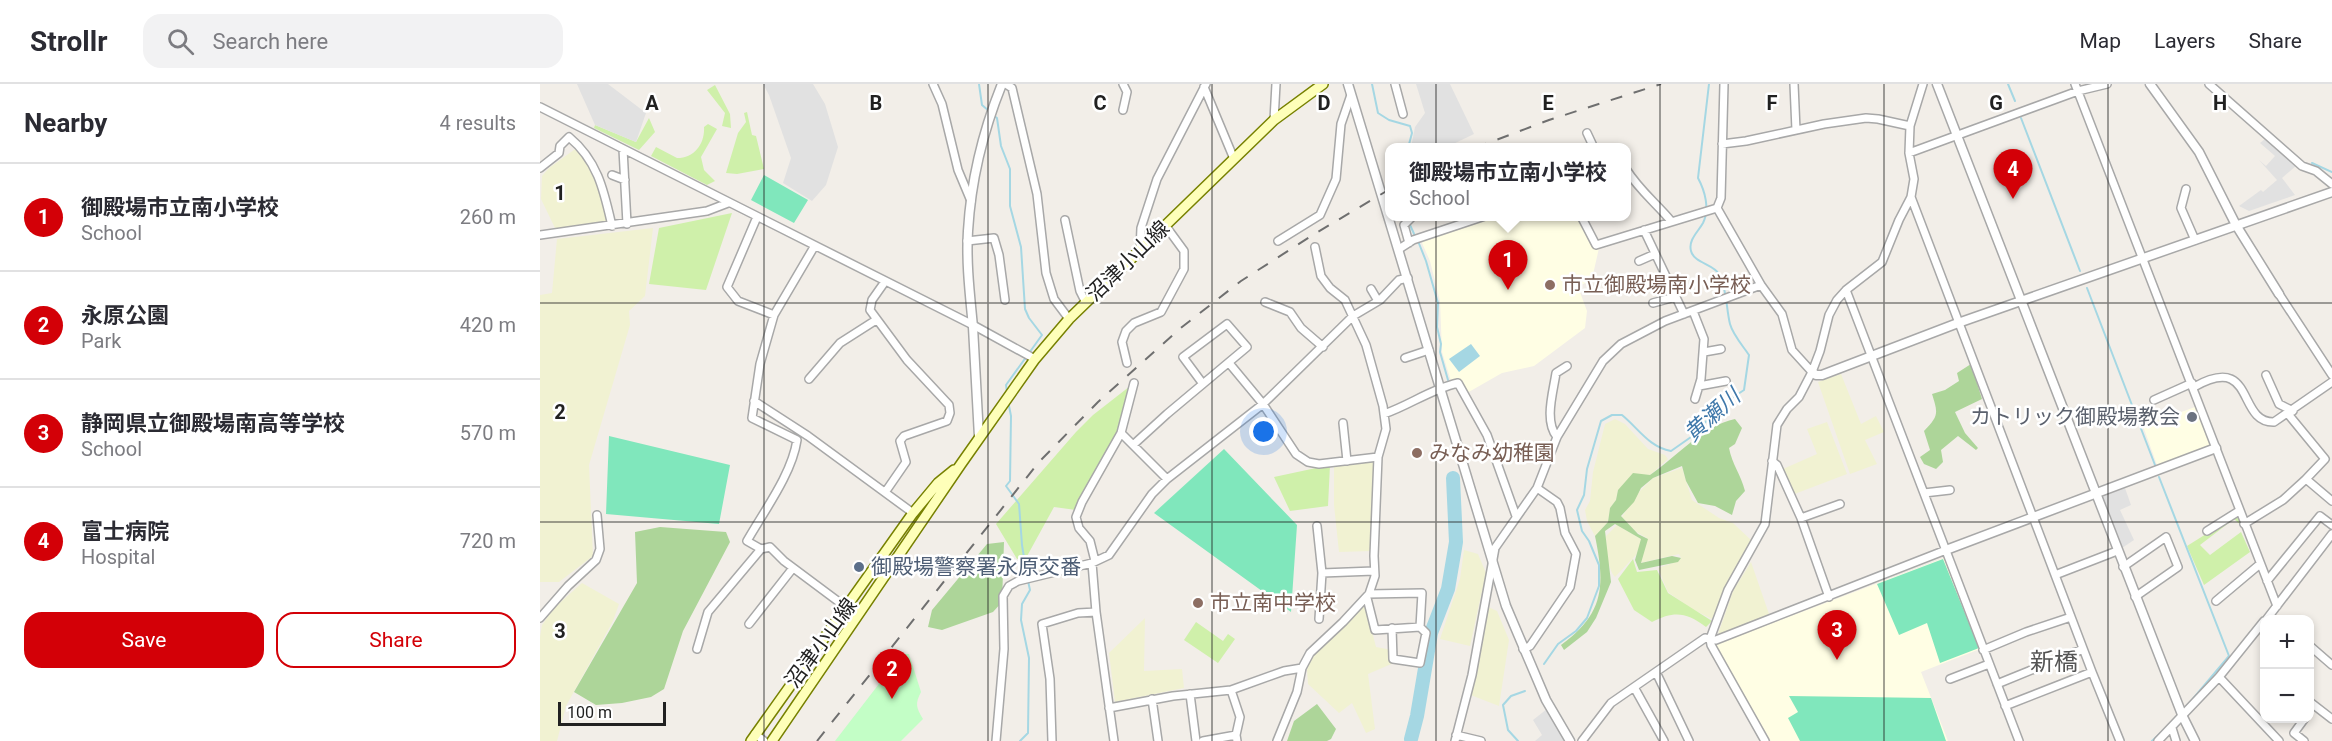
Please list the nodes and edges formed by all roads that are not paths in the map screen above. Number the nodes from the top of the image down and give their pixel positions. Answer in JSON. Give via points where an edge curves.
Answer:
{"nodes":[{"id":1,"x":933,"y":84,"type":"edge"},
{"id":2,"x":1004,"y":84,"type":"edge"},
{"id":3,"x":1124,"y":84,"type":"edge"},
{"id":4,"x":1276,"y":84,"type":"edge"},
{"id":5,"x":1323,"y":84,"type":"edge"},
{"id":6,"x":1348,"y":84,"type":"edge"},
{"id":7,"x":1395,"y":84,"type":"edge"},
{"id":8,"x":1724,"y":84,"type":"edge"},
{"id":9,"x":1794,"y":84,"type":"edge"},
{"id":10,"x":1923,"y":84,"type":"edge"},
{"id":11,"x":1937,"y":84,"type":"edge"},
{"id":12,"x":2107,"y":84,"type":"edge"},
{"id":13,"x":2150,"y":84,"type":"edge"},
{"id":14,"x":2210,"y":84,"type":"edge"},
{"id":15,"x":1205,"y":85,"type":"edge"},
{"id":16,"x":2077,"y":88,"type":"edge"},
{"id":17,"x":1351,"y":95,"type":"junction"},
{"id":18,"x":540,"y":107,"type":"edge"},
{"id":19,"x":1123,"y":110,"type":"dead end"},
{"id":20,"x":1404,"y":114,"type":"dead end"},
{"id":21,"x":1274,"y":120,"type":"junction"},
{"id":22,"x":1910,"y":126,"type":"junction"},
{"id":23,"x":1796,"y":130,"type":"junction"},
{"id":24,"x":1587,"y":133,"type":"dead end"},
{"id":25,"x":1957,"y":136,"type":"junction"},
{"id":26,"x":1592,"y":143,"type":"edge"},
{"id":27,"x":1722,"y":144,"type":"junction"},
{"id":28,"x":623,"y":149,"type":"junction"},
{"id":29,"x":1909,"y":153,"type":"junction"},
{"id":30,"x":1234,"y":159,"type":"junction"},
{"id":31,"x":540,"y":168,"type":"edge"},
{"id":32,"x":612,"y":175,"type":"dead end"},
{"id":33,"x":1631,"y":176,"type":"edge"},
{"id":34,"x":625,"y":180,"type":"junction"},
{"id":35,"x":2332,"y":184,"type":"edge"},
{"id":36,"x":2186,"y":189,"type":"dead end"},
{"id":37,"x":2332,"y":192,"type":"edge"},
{"id":38,"x":1911,"y":197,"type":"junction"},
{"id":39,"x":970,"y":201,"type":"junction"},
{"id":40,"x":728,"y":203,"type":"junction"},
{"id":41,"x":1385,"y":204,"type":"edge"},
{"id":42,"x":1714,"y":209,"type":"junction"},
{"id":43,"x":757,"y":217,"type":"junction"},
{"id":44,"x":1065,"y":220,"type":"dead end"},
{"id":45,"x":1390,"y":221,"type":"edge"},
{"id":46,"x":1408,"y":221,"type":"edge"},
{"id":47,"x":1470,"y":221,"type":"edge"},
{"id":48,"x":1584,"y":221,"type":"edge"},
{"id":49,"x":1671,"y":221,"type":"junction"},
{"id":50,"x":627,"y":224,"type":"junction"},
{"id":51,"x":1165,"y":225,"type":"junction"},
{"id":52,"x":2236,"y":225,"type":"junction"},
{"id":53,"x":612,"y":226,"type":"junction"},
{"id":54,"x":1644,"y":230,"type":"junction"},
{"id":55,"x":540,"y":235,"type":"edge"},
{"id":56,"x":2195,"y":240,"type":"junction"},
{"id":57,"x":967,"y":241,"type":"junction"},
{"id":58,"x":1278,"y":241,"type":"dead end"},
{"id":59,"x":1411,"y":241,"type":"junction"},
{"id":60,"x":814,"y":247,"type":"junction"},
{"id":61,"x":1315,"y":247,"type":"dead end"},
{"id":62,"x":1399,"y":249,"type":"junction"},
{"id":63,"x":1140,"y":250,"type":"junction"},
{"id":64,"x":1655,"y":254,"type":"junction"},
{"id":65,"x":2143,"y":258,"type":"junction"},
{"id":66,"x":1639,"y":261,"type":"dead end"},
{"id":67,"x":1408,"y":278,"type":"junction"},
{"id":68,"x":884,"y":283,"type":"junction"},
{"id":69,"x":1761,"y":285,"type":"junction"},
{"id":70,"x":1371,"y":289,"type":"dead end"},
{"id":71,"x":1846,"y":290,"type":"junction"},
{"id":72,"x":2279,"y":294,"type":"joint"},
{"id":73,"x":1675,"y":297,"type":"junction"},
{"id":74,"x":1005,"y":300,"type":"dead end"},
{"id":75,"x":1378,"y":301,"type":"junction"},
{"id":76,"x":2022,"y":301,"type":"junction"},
{"id":77,"x":1265,"y":302,"type":"dead end"},
{"id":78,"x":1086,"y":303,"type":"junction"},
{"id":79,"x":1653,"y":303,"type":"dead end"},
{"id":80,"x":1693,"y":311,"type":"junction"},
{"id":81,"x":1684,"y":314,"type":"junction"},
{"id":82,"x":774,"y":315,"type":"junction"},
{"id":83,"x":1353,"y":316,"type":"junction"},
{"id":84,"x":876,"y":320,"type":"junction"},
{"id":85,"x":1069,"y":320,"type":"junction"},
{"id":86,"x":1958,"y":323,"type":"junction"},
{"id":87,"x":973,"y":326,"type":"junction"},
{"id":88,"x":1323,"y":347,"type":"junction"},
{"id":89,"x":1721,"y":349,"type":"dead end"},
{"id":90,"x":1429,"y":350,"type":"junction"},
{"id":91,"x":1704,"y":352,"type":"junction"},
{"id":92,"x":1871,"y":354,"type":"junction"},
{"id":93,"x":1405,"y":358,"type":"dead end"},
{"id":94,"x":1035,"y":359,"type":"junction"},
{"id":95,"x":1126,"y":363,"type":"dead end"},
{"id":96,"x":1229,"y":363,"type":"junction"},
{"id":97,"x":1567,"y":366,"type":"dead end"},
{"id":98,"x":1812,"y":372,"type":"junction"},
{"id":99,"x":2266,"y":375,"type":"dead end"},
{"id":100,"x":2332,"y":375,"type":"edge"},
{"id":101,"x":809,"y":379,"type":"dead end"},
{"id":102,"x":1726,"y":381,"type":"dead end"},
{"id":103,"x":2332,"y":382,"type":"edge"},
{"id":104,"x":1134,"y":383,"type":"dead end"},
{"id":105,"x":1203,"y":384,"type":"junction"},
{"id":106,"x":2193,"y":385,"type":"junction"},
{"id":107,"x":1699,"y":387,"type":"junction"},
{"id":108,"x":1440,"y":388,"type":"junction"},
{"id":109,"x":1695,"y":399,"type":"dead end"},
{"id":110,"x":2154,"y":400,"type":"dead end"},
{"id":111,"x":754,"y":401,"type":"junction"},
{"id":112,"x":1263,"y":404,"type":"junction"},
{"id":113,"x":2290,"y":413,"type":"junction"},
{"id":114,"x":1384,"y":414,"type":"junction"},
{"id":115,"x":1343,"y":423,"type":"dead end"},
{"id":116,"x":1121,"y":433,"type":"junction"},
{"id":117,"x":980,"y":437,"type":"junction"},
{"id":118,"x":1557,"y":437,"type":"junction"},
{"id":119,"x":1133,"y":445,"type":"junction"},
{"id":120,"x":2216,"y":448,"type":"junction"},
{"id":121,"x":1378,"y":457,"type":"junction"},
{"id":122,"x":1347,"y":460,"type":"junction"},
{"id":123,"x":1772,"y":461,"type":"junction"},
{"id":124,"x":961,"y":464,"type":"junction"},
{"id":125,"x":1167,"y":479,"type":"junction"},
{"id":126,"x":2306,"y":479,"type":"junction"},
{"id":127,"x":1537,"y":488,"type":"junction"},
{"id":128,"x":1950,"y":489,"type":"dead end"},
{"id":129,"x":886,"y":491,"type":"junction"},
{"id":130,"x":1924,"y":493,"type":"junction"},
{"id":131,"x":2096,"y":494,"type":"junction"},
{"id":132,"x":2332,"y":501,"type":"edge"},
{"id":133,"x":1840,"y":504,"type":"dead end"},
{"id":134,"x":2239,"y":510,"type":"junction"},
{"id":135,"x":913,"y":513,"type":"junction"},
{"id":136,"x":597,"y":515,"type":"dead end"},
{"id":137,"x":1516,"y":516,"type":"junction"},
{"id":138,"x":1801,"y":518,"type":"junction"},
{"id":139,"x":2032,"y":518,"type":"junction"},
{"id":140,"x":2244,"y":524,"type":"junction"},
{"id":141,"x":2332,"y":525,"type":"edge"},
{"id":142,"x":1317,"y":526,"type":"dead end"},
{"id":143,"x":2207,"y":531,"type":"dead end"},
{"id":144,"x":2332,"y":534,"type":"edge"},
{"id":145,"x":761,"y":549,"type":"junction"},
{"id":146,"x":1946,"y":550,"type":"junction"},
{"id":147,"x":2117,"y":551,"type":"junction"},
{"id":148,"x":1094,"y":562,"type":"junction"},
{"id":149,"x":1492,"y":562,"type":"junction"},
{"id":150,"x":2260,"y":564,"type":"junction"},
{"id":151,"x":793,"y":567,"type":"junction"},
{"id":152,"x":2124,"y":567,"type":"junction"},
{"id":153,"x":1374,"y":571,"type":"junction"},
{"id":154,"x":1322,"y":573,"type":"junction"},
{"id":155,"x":2055,"y":575,"type":"junction"},
{"id":156,"x":2267,"y":581,"type":"junction"},
{"id":157,"x":1368,"y":596,"type":"junction"},
{"id":158,"x":1829,"y":597,"type":"junction"},
{"id":159,"x":2135,"y":597,"type":"junction"},
{"id":160,"x":2216,"y":601,"type":"dead end"},
{"id":161,"x":2277,"y":606,"type":"junction"},
{"id":162,"x":847,"y":608,"type":"junction"},
{"id":163,"x":1096,"y":612,"type":"junction"},
{"id":164,"x":2269,"y":615,"type":"edge"},
{"id":165,"x":2071,"y":617,"type":"junction"},
{"id":166,"x":540,"y":618,"type":"edge"},
{"id":167,"x":1319,"y":619,"type":"dead end"},
{"id":168,"x":749,"y":624,"type":"dead end"},
{"id":169,"x":1420,"y":627,"type":"junction"},
{"id":170,"x":1392,"y":628,"type":"junction"},
{"id":171,"x":2260,"y":633,"type":"edge"},
{"id":172,"x":1710,"y":639,"type":"junction"},
{"id":173,"x":697,"y":649,"type":"dead end"},
{"id":174,"x":1524,"y":649,"type":"junction"},
{"id":175,"x":2083,"y":649,"type":"junction"},
{"id":176,"x":2314,"y":649,"type":"edge"},
{"id":177,"x":1983,"y":650,"type":"junction"},
{"id":178,"x":1989,"y":664,"type":"junction"},
{"id":179,"x":2332,"y":665,"type":"edge"},
{"id":180,"x":1302,"y":668,"type":"junction"},
{"id":181,"x":1656,"y":672,"type":"junction"},
{"id":182,"x":2091,"y":672,"type":"junction"},
{"id":183,"x":2219,"y":677,"type":"junction"},
{"id":184,"x":1950,"y":679,"type":"dead end"},
{"id":185,"x":1996,"y":684,"type":"junction"},
{"id":186,"x":1634,"y":687,"type":"junction"},
{"id":187,"x":1231,"y":690,"type":"junction"},
{"id":188,"x":1190,"y":694,"type":"junction"},
{"id":189,"x":1152,"y":699,"type":"junction"},
{"id":190,"x":2005,"y":706,"type":"junction"},
{"id":191,"x":1109,"y":708,"type":"junction"},
{"id":192,"x":2314,"y":709,"type":"edge"},
{"id":193,"x":2183,"y":717,"type":"junction"},
{"id":194,"x":2332,"y":719,"type":"edge"},
{"id":195,"x":2301,"y":723,"type":"edge"},
{"id":196,"x":2172,"y":728,"type":"junction"},
{"id":197,"x":753,"y":738,"type":"edge"},
{"id":198,"x":1236,"y":738,"type":"edge"},
{"id":199,"x":1456,"y":738,"type":"edge"},
{"id":200,"x":764,"y":741,"type":"edge"},
{"id":201,"x":772,"y":741,"type":"edge"},
{"id":202,"x":996,"y":741,"type":"edge"},
{"id":203,"x":1052,"y":741,"type":"edge"},
{"id":204,"x":1114,"y":741,"type":"edge"},
{"id":205,"x":1158,"y":741,"type":"edge"},
{"id":206,"x":1196,"y":741,"type":"edge"},
{"id":207,"x":1203,"y":741,"type":"edge"},
{"id":208,"x":1277,"y":741,"type":"edge"},
{"id":209,"x":1481,"y":741,"type":"edge"},
{"id":210,"x":1570,"y":741,"type":"edge"},
{"id":211,"x":1582,"y":741,"type":"edge"},
{"id":212,"x":1664,"y":741,"type":"edge"},
{"id":213,"x":1689,"y":741,"type":"edge"},
{"id":214,"x":1765,"y":741,"type":"edge"},
{"id":215,"x":2019,"y":741,"type":"edge"},
{"id":216,"x":2120,"y":741,"type":"edge"},
{"id":217,"x":2158,"y":741,"type":"edge"},
{"id":218,"x":2176,"y":741,"type":"edge"},
{"id":219,"x":2195,"y":741,"type":"edge"},
{"id":220,"x":2279,"y":741,"type":"edge"},
{"id":221,"x":2304,"y":741,"type":"edge"}],
"edges":[{"from":1,"to":39,"type":"street"},
{"from":2,"to":39,"type":"street","via":[[989,116]]},
{"from":2,"to":85,"type":"street","via":[[1012,88],[1037,194],[1046,273],[1054,298]]},
{"from":3,"to":19,"type":"street","via":[[1127,92]]},
{"from":4,"to":21,"type":"street"},
{"from":5,"to":21,"type":"main road","name":"沼津小山線"},
{"from":6,"to":17,"type":"street"},
{"from":7,"to":20,"type":"street"},
{"from":8,"to":27,"type":"street"},
{"from":9,"to":23,"type":"street"},
{"from":10,"to":22,"type":"street"},
{"from":11,"to":25,"type":"street"},
{"from":12,"to":16,"type":"street"},
{"from":13,"to":52,"type":"street","via":[[2199,152]]},
{"from":14,"to":35,"type":"street","via":[[2302,166]]},
{"from":15,"to":30,"type":"street"},
{"from":15,"to":63,"type":"street","via":[[1157,179],[1141,228]]},
{"from":16,"to":25,"type":"street"},
{"from":16,"to":65,"type":"street"},
{"from":17,"to":41,"type":"street"},
{"from":17,"to":58,"type":"street","via":[[1341,124],[1336,179],[1320,215]]},
{"from":18,"to":28,"type":"street"},
{"from":21,"to":30,"type":"main road","name":"沼津小山線"},
{"from":22,"to":23,"type":"street","via":[[1866,118]]},
{"from":22,"to":29,"type":"street"},
{"from":23,"to":27,"type":"street"},
{"from":24,"to":26,"type":"street"},
{"from":25,"to":29,"type":"street"},
{"from":25,"to":76,"type":"street"},
{"from":27,"to":42,"type":"street","via":[[1721,198]]},
{"from":28,"to":34,"type":"street"},
{"from":28,"to":40,"type":"street"},
{"from":29,"to":38,"type":"street","via":[[1914,179]]},
{"from":30,"to":51,"type":"main road","name":"沼津小山線"},
{"from":31,"to":53,"type":"street","via":[[559,153],[569,137],[582,147],[603,184]]},
{"from":32,"to":34,"type":"street"},
{"from":33,"to":49,"type":"street"},
{"from":34,"to":50,"type":"street"},
{"from":36,"to":56,"type":"street","via":[[2181,208]]},
{"from":37,"to":52,"type":"street"},
{"from":38,"to":71,"type":"street","via":[[1882,262]]},
{"from":38,"to":86,"type":"street"},
{"from":39,"to":57,"type":"street"},
{"from":40,"to":43,"type":"street"},
{"from":40,"to":50,"type":"street","via":[[707,211]]},
{"from":42,"to":49,"type":"street"},
{"from":42,"to":69,"type":"street"},
{"from":43,"to":60,"type":"street"},
{"from":43,"to":82,"type":"street","via":[[727,287],[738,300]]},
{"from":44,"to":78,"type":"street"},
{"from":45,"to":62,"type":"street"},
{"from":46,"to":59,"type":"street","via":[[1404,225]]},
{"from":47,"to":59,"type":"street"},
{"from":48,"to":54,"type":"street","via":[[1596,245]]},
{"from":49,"to":54,"type":"street"},
{"from":50,"to":53,"type":"street"},
{"from":51,"to":63,"type":"main road","name":"沼津小山線"},
{"from":51,"to":95,"type":"street","via":[[1184,250],[1184,269],[1161,312],[1134,323],[1126,331],[1122,342]]},
{"from":52,"to":56,"type":"street"},
{"from":52,"to":72,"type":"street"},
{"from":53,"to":55,"type":"street"},
{"from":54,"to":64,"type":"street"},
{"from":56,"to":65,"type":"street"},
{"from":57,"to":74,"type":"street","via":[[994,238]]},
{"from":57,"to":87,"type":"street"},
{"from":59,"to":62,"type":"street"},
{"from":60,"to":68,"type":"street"},
{"from":60,"to":82,"type":"street"},
{"from":61,"to":83,"type":"street","via":[[1321,276],[1345,300]]},
{"from":62,"to":67,"type":"street"},
{"from":63,"to":78,"type":"main road","name":"沼津小山線"},
{"from":64,"to":66,"type":"street"},
{"from":64,"to":73,"type":"street"},
{"from":65,"to":76,"type":"street"},
{"from":65,"to":106,"type":"street"},
{"from":67,"to":75,"type":"street","via":[[1399,280]]},
{"from":67,"to":90,"type":"street"},
{"from":68,"to":84,"type":"street","via":[[872,300],[870,310]]},
{"from":68,"to":87,"type":"street"},
{"from":69,"to":80,"type":"street"},
{"from":69,"to":98,"type":"street","via":[[1782,314],[1792,350]]},
{"from":70,"to":75,"type":"street"},
{"from":71,"to":92,"type":"street"},
{"from":71,"to":98,"type":"street","via":[[1829,315]]},
{"from":72,"to":100,"type":"street"},
{"from":73,"to":79,"type":"street"},
{"from":73,"to":81,"type":"street"},
{"from":75,"to":83,"type":"street"},
{"from":76,"to":86,"type":"street"},
{"from":76,"to":131,"type":"street"},
{"from":77,"to":88,"type":"street","via":[[1290,312],[1300,328]]},
{"from":78,"to":85,"type":"main road","name":"沼津小山線"},
{"from":80,"to":81,"type":"street"},
{"from":80,"to":91,"type":"street","via":[[1704,339]]},
{"from":81,"to":118,"type":"street","via":[[1613,351]]},
{"from":82,"to":111,"type":"street"},
{"from":83,"to":88,"type":"street"},
{"from":83,"to":114,"type":"street","via":[[1366,345]]},
{"from":84,"to":101,"type":"street","via":[[840,343]]},
{"from":84,"to":129,"type":"street","via":[[907,360],[943,396],[950,413],[947,421],[904,436],[900,441],[906,462]]},
{"from":85,"to":94,"type":"main road","name":"沼津小山線"},
{"from":86,"to":92,"type":"street"},
{"from":86,"to":139,"type":"street"},
{"from":87,"to":94,"type":"street"},
{"from":87,"to":117,"type":"street"},
{"from":88,"to":112,"type":"street"},
{"from":89,"to":91,"type":"street"},
{"from":90,"to":93,"type":"street"},
{"from":90,"to":108,"type":"street"},
{"from":91,"to":107,"type":"street"},
{"from":92,"to":98,"type":"street","via":[[1822,375]]},
{"from":92,"to":130,"type":"street"},
{"from":94,"to":117,"type":"main road","name":"沼津小山線"},
{"from":96,"to":105,"type":"street"},
{"from":96,"to":105,"type":"street","via":[[1247,347],[1227,324],[1183,357]]},
{"from":96,"to":112,"type":"street"},
{"from":97,"to":118,"type":"street","via":[[1556,373],[1550,408],[1551,430]]},
{"from":98,"to":123,"type":"street","via":[[1799,397],[1782,416]]},
{"from":99,"to":113,"type":"street","via":[[2279,404]]},
{"from":102,"to":107,"type":"street"},
{"from":103,"to":113,"type":"street"},
{"from":104,"to":116,"type":"street"},
{"from":105,"to":119,"type":"street"},
{"from":106,"to":110,"type":"street"},
{"from":106,"to":113,"type":"street","via":[[2229,377],[2264,419],[2274,422]]},
{"from":106,"to":120,"type":"street"},
{"from":107,"to":109,"type":"street"},
{"from":108,"to":114,"type":"street"},
{"from":108,"to":137,"type":"street","via":[[1458,383],[1487,435]]},
{"from":108,"to":149,"type":"street"},
{"from":111,"to":129,"type":"street"},
{"from":111,"to":145,"type":"street","via":[[752,418],[797,440],[776,492],[747,541]]},
{"from":112,"to":122,"type":"street","via":[[1296,454],[1319,464]]},
{"from":112,"to":125,"type":"street"},
{"from":113,"to":126,"type":"street","via":[[2325,459]]},
{"from":114,"to":121,"type":"street","via":[[1386,429]]},
{"from":115,"to":122,"type":"street"},
{"from":116,"to":119,"type":"street"},
{"from":116,"to":148,"type":"street","via":[[1076,517],[1090,541]]},
{"from":117,"to":124,"type":"main road","name":"沼津小山線"},
{"from":118,"to":127,"type":"street"},
{"from":119,"to":125,"type":"street"},
{"from":120,"to":131,"type":"street"},
{"from":120,"to":134,"type":"street"},
{"from":121,"to":122,"type":"street"},
{"from":121,"to":153,"type":"street"},
{"from":123,"to":138,"type":"street"},
{"from":123,"to":172,"type":"street","via":[[1765,524],[1728,590]]},
{"from":124,"to":135,"type":"main road","name":"沼津小山線","via":[[938,483]]},
{"from":124,"to":201,"type":"main road","name":"沼津小山線"},
{"from":125,"to":148,"type":"street","via":[[1109,555]]},
{"from":126,"to":132,"type":"street"},
{"from":126,"to":140,"type":"street","via":[[2283,500]]},
{"from":127,"to":137,"type":"street"},
{"from":127,"to":174,"type":"street","via":[[1557,502],[1576,554],[1570,587],[1530,646]]},
{"from":128,"to":130,"type":"street"},
{"from":129,"to":135,"type":"street"},
{"from":130,"to":146,"type":"street"},
{"from":131,"to":139,"type":"street"},
{"from":131,"to":147,"type":"street"},
{"from":133,"to":138,"type":"street"},
{"from":134,"to":140,"type":"street"},
{"from":134,"to":143,"type":"street"},
{"from":135,"to":162,"type":"main road","name":"沼津小山線"},
{"from":136,"to":166,"type":"street","via":[[600,549],[596,560]]},
{"from":137,"to":149,"type":"street","via":[[1495,549]]},
{"from":138,"to":158,"type":"street"},
{"from":139,"to":146,"type":"street"},
{"from":139,"to":155,"type":"street"},
{"from":140,"to":150,"type":"street"},
{"from":141,"to":156,"type":"street","via":[[2320,516]]},
{"from":142,"to":154,"type":"street"},
{"from":144,"to":161,"type":"street"},
{"from":145,"to":151,"type":"street","via":[[770,547]]},
{"from":145,"to":173,"type":"street","via":[[708,612]]},
{"from":146,"to":158,"type":"street"},
{"from":146,"to":177,"type":"street"},
{"from":147,"to":152,"type":"street"},
{"from":147,"to":155,"type":"street"},
{"from":148,"to":163,"type":"street"},
{"from":148,"to":202,"type":"street","via":[[1018,581],[1003,596],[1004,649]]},
{"from":149,"to":174,"type":"street"},
{"from":149,"to":199,"type":"street","via":[[1472,675]]},
{"from":150,"to":156,"type":"street"},
{"from":150,"to":160,"type":"street"},
{"from":151,"to":162,"type":"street"},
{"from":151,"to":168,"type":"street"},
{"from":152,"to":159,"type":"street"},
{"from":152,"to":159,"type":"street","via":[[2166,537],[2178,567]]},
{"from":153,"to":154,"type":"street"},
{"from":153,"to":157,"type":"street"},
{"from":154,"to":167,"type":"street"},
{"from":155,"to":165,"type":"street"},
{"from":156,"to":161,"type":"street"},
{"from":157,"to":169,"type":"street","via":[[1422,593]]},
{"from":157,"to":170,"type":"street","via":[[1375,630]]},
{"from":157,"to":180,"type":"street","via":[[1310,653]]},
{"from":158,"to":172,"type":"street"},
{"from":159,"to":193,"type":"street"},
{"from":161,"to":164,"type":"street"},
{"from":162,"to":197,"type":"main road","name":"沼津小山線"},
{"from":163,"to":191,"type":"street"},
{"from":163,"to":203,"type":"street","via":[[1042,624],[1050,679]]},
{"from":165,"to":175,"type":"street"},
{"from":165,"to":177,"type":"street"},
{"from":169,"to":170,"type":"street"},
{"from":169,"to":170,"type":"street","via":[[1426,633],[1420,663],[1393,659]]},
{"from":171,"to":183,"type":"street"},
{"from":172,"to":181,"type":"street","via":[[1705,638]]},
{"from":172,"to":214,"type":"street"},
{"from":174,"to":210,"type":"street","via":[[1546,700]]},
{"from":175,"to":182,"type":"street"},
{"from":175,"to":185,"type":"street"},
{"from":176,"to":179,"type":"street"},
{"from":177,"to":178,"type":"street"},
{"from":178,"to":184,"type":"street"},
{"from":178,"to":185,"type":"street"},
{"from":180,"to":187,"type":"street"},
{"from":180,"to":208,"type":"street","via":[[1297,692]]},
{"from":181,"to":186,"type":"street"},
{"from":181,"to":213,"type":"street"},
{"from":182,"to":190,"type":"street"},
{"from":182,"to":216,"type":"street"},
{"from":183,"to":193,"type":"street"},
{"from":183,"to":220,"type":"street"},
{"from":185,"to":190,"type":"street"},
{"from":186,"to":211,"type":"street","via":[[1611,703]]},
{"from":186,"to":212,"type":"street"},
{"from":187,"to":188,"type":"street"},
{"from":187,"to":198,"type":"street","via":[[1240,717]]},
{"from":188,"to":189,"type":"street"},
{"from":188,"to":206,"type":"street"},
{"from":189,"to":191,"type":"street"},
{"from":189,"to":205,"type":"street"},
{"from":190,"to":215,"type":"street"},
{"from":191,"to":204,"type":"street"},
{"from":192,"to":194,"type":"street"},
{"from":193,"to":196,"type":"street"},
{"from":193,"to":219,"type":"street"},
{"from":195,"to":221,"type":"street","via":[[2294,733]]},
{"from":196,"to":217,"type":"street"},
{"from":196,"to":218,"type":"street"},
{"from":197,"to":200,"type":"street"},
{"from":198,"to":207,"type":"street"},
{"from":199,"to":209,"type":"street"}]}
